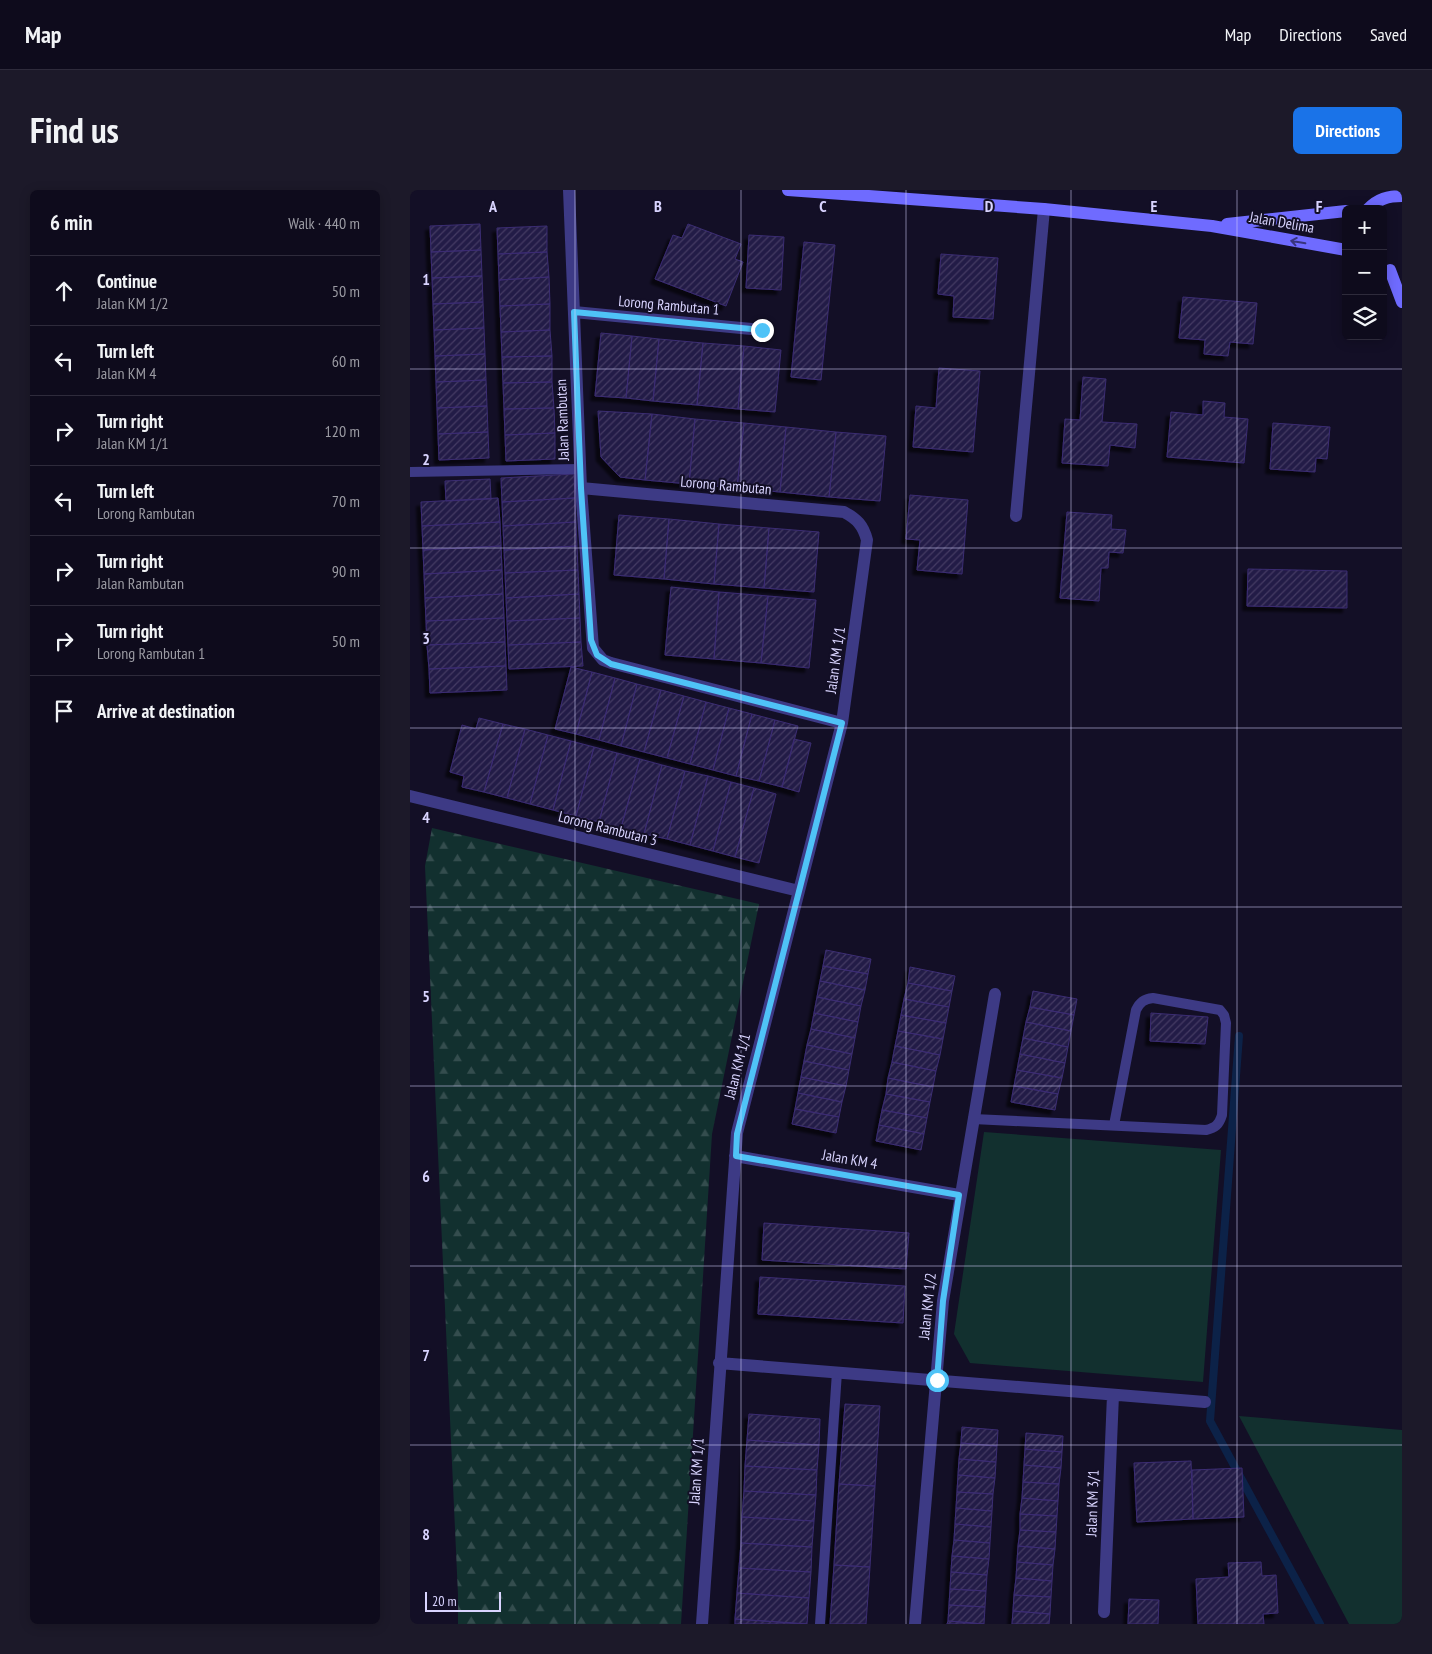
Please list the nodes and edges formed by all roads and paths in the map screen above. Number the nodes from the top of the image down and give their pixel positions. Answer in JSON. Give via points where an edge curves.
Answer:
{"nodes":[{"id":1,"x":569,"y":190,"type":"edge"},
{"id":2,"x":788,"y":190,"type":"edge"},
{"id":3,"x":1402,"y":196,"type":"edge"},
{"id":4,"x":1372,"y":205,"type":"edge"},
{"id":5,"x":1044,"y":210,"type":"junction"},
{"id":6,"x":1342,"y":211,"type":"edge"},
{"id":7,"x":1212,"y":226,"type":"junction"},
{"id":8,"x":1342,"y":249,"type":"edge"},
{"id":9,"x":1392,"y":270,"type":"edge"},
{"id":10,"x":1402,"y":302,"type":"edge"},
{"id":11,"x":574,"y":312,"type":"junction"},
{"id":12,"x":762,"y":330,"type":"dead end"},
{"id":13,"x":580,"y":469,"type":"junction"},
{"id":14,"x":410,"y":472,"type":"edge"},
{"id":15,"x":581,"y":488,"type":"junction"},
{"id":16,"x":1016,"y":516,"type":"dead end"},
{"id":17,"x":863,"y":527,"type":"joint"},
{"id":18,"x":842,"y":723,"type":"junction"},
{"id":19,"x":410,"y":796,"type":"edge"},
{"id":20,"x":799,"y":891,"type":"junction"},
{"id":21,"x":995,"y":994,"type":"dead end"},
{"id":22,"x":973,"y":1119,"type":"junction"},
{"id":23,"x":1114,"y":1125,"type":"junction"},
{"id":24,"x":736,"y":1156,"type":"junction"},
{"id":25,"x":959,"y":1195,"type":"junction"},
{"id":26,"x":719,"y":1363,"type":"junction"},
{"id":27,"x":837,"y":1372,"type":"junction"},
{"id":28,"x":937,"y":1380,"type":"junction"},
{"id":29,"x":1113,"y":1395,"type":"junction"},
{"id":30,"x":1205,"y":1402,"type":"dead end"},
{"id":31,"x":1104,"y":1612,"type":"dead end"},
{"id":32,"x":702,"y":1624,"type":"edge"},
{"id":33,"x":820,"y":1624,"type":"edge"},
{"id":34,"x":915,"y":1624,"type":"edge"}],
"edges":[{"from":1,"to":11,"type":"street","name":"Jalan Rambutan"},
{"from":2,"to":5,"type":"street","name":"Jalan Delima"},
{"from":3,"to":4,"type":"street","via":[[1391,196]]},
{"from":5,"to":7,"type":"street","name":"Jalan Delima"},
{"from":5,"to":16,"type":"street"},
{"from":6,"to":7,"type":"street","name":"Jalan Delima"},
{"from":8,"to":7,"type":"street","name":"Jalan Delima","one_way":true},
{"from":9,"to":10,"type":"street"},
{"from":11,"to":12,"type":"street","name":"Lorong Rambutan 1"},
{"from":11,"to":13,"type":"street","name":"Jalan Rambutan"},
{"from":13,"to":14,"type":"lane"},
{"from":13,"to":15,"type":"street","name":"Jalan Rambutan"},
{"from":15,"to":17,"type":"street","name":"Lorong Rambutan","via":[[844,512],[855,517]]},
{"from":15,"to":18,"type":"street","name":"Jalan Rambutan","via":[[593,648],[603,660]]},
{"from":17,"to":18,"type":"street","name":"Jalan KM 1/1","via":[[866,553]]},
{"from":18,"to":20,"type":"street","name":"Jalan KM 1/1"},
{"from":19,"to":20,"type":"street","name":"Lorong Rambutan 3"},
{"from":20,"to":24,"type":"street","name":"Jalan KM 1/1","via":[[737,1134]]},
{"from":21,"to":22,"type":"street","name":"Jalan KM 1/2"},
{"from":22,"to":23,"type":"lane"},
{"from":22,"to":25,"type":"street","name":"Jalan KM 1/2"},
{"from":23,"to":23,"type":"lane","via":[[1206,1130],[1220,1123],[1226,1023],[1220,1010],[1153,998],[1139,1003]]},
{"from":24,"to":25,"type":"street","name":"Jalan KM 4"},
{"from":24,"to":26,"type":"street","name":"Jalan KM 1/1"},
{"from":25,"to":28,"type":"street","name":"Jalan KM 1/2","via":[[943,1301]]},
{"from":26,"to":27,"type":"street"},
{"from":26,"to":32,"type":"street","name":"Jalan KM 1/1"},
{"from":27,"to":28,"type":"street"},
{"from":27,"to":33,"type":"lane"},
{"from":28,"to":29,"type":"street"},
{"from":28,"to":34,"type":"street","name":"Jalan KM 1/2"},
{"from":29,"to":30,"type":"street"},
{"from":29,"to":31,"type":"street","name":"Jalan KM 3/1"}]}
